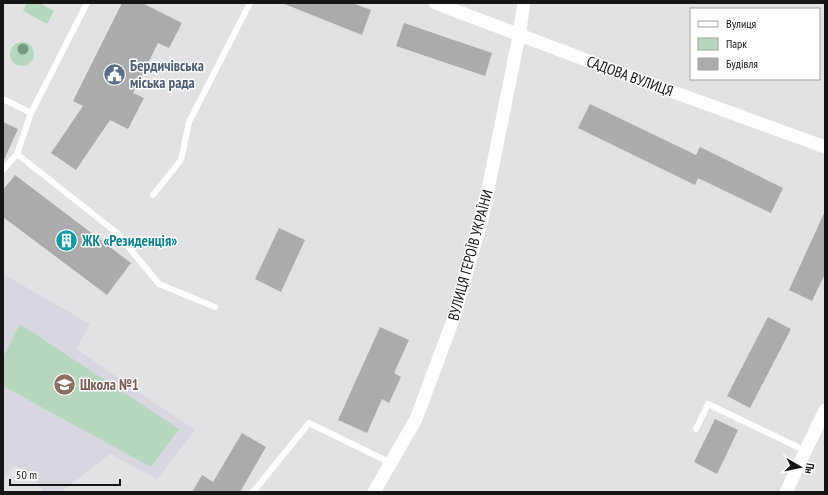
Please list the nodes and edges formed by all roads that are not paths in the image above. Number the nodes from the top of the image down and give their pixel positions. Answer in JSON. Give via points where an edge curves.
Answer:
{"nodes":[{"id":1,"x":87,"y":3,"type":"edge"},
{"id":2,"x":250,"y":3,"type":"edge"},
{"id":3,"x":435,"y":3,"type":"edge"},
{"id":4,"x":524,"y":3,"type":"edge"},
{"id":5,"x":520,"y":36,"type":"junction"},
{"id":6,"x":3,"y":100,"type":"edge"},
{"id":7,"x":32,"y":113,"type":"junction"},
{"id":8,"x":825,"y":147,"type":"edge"},
{"id":9,"x":17,"y":154,"type":"junction"},
{"id":10,"x":4,"y":167,"type":"edge"},
{"id":11,"x":153,"y":195,"type":"dead end"},
{"id":12,"x":215,"y":307,"type":"dead end"},
{"id":13,"x":825,"y":410,"type":"edge"},
{"id":14,"x":696,"y":429,"type":"dead end"},
{"id":15,"x":806,"y":451,"type":"junction"},
{"id":16,"x":391,"y":463,"type":"junction"},
{"id":17,"x":253,"y":492,"type":"edge"},
{"id":18,"x":374,"y":492,"type":"edge"},
{"id":19,"x":786,"y":492,"type":"edge"}],
"edges":[{"from":1,"to":7,"type":"lane"},
{"from":2,"to":11,"type":"lane","via":[[189,122],[181,160]]},
{"from":3,"to":5,"type":"street","name":"САДОВА ВУЛИЦЯ"},
{"from":4,"to":5,"type":"street","name":"ВУЛИЦЯ ГЕРОЇВ УКРАЇНИ"},
{"from":5,"to":8,"type":"street","name":"САДОВА ВУЛИЦЯ"},
{"from":5,"to":16,"type":"street","name":"ВУЛИЦЯ ГЕРОЇВ УКРАЇНИ","via":[[482,220],[454,320],[416,419]]},
{"from":6,"to":7,"type":"lane"},
{"from":7,"to":9,"type":"lane"},
{"from":9,"to":10,"type":"lane"},
{"from":9,"to":12,"type":"lane","via":[[117,233],[159,284]]},
{"from":13,"to":15,"type":"street"},
{"from":14,"to":15,"type":"lane","via":[[708,404]]},
{"from":15,"to":19,"type":"street"},
{"from":16,"to":17,"type":"lane","via":[[310,423]]},
{"from":16,"to":18,"type":"street","name":"ВУЛИЦЯ ГЕРОЇВ УКРАЇНИ"}]}
